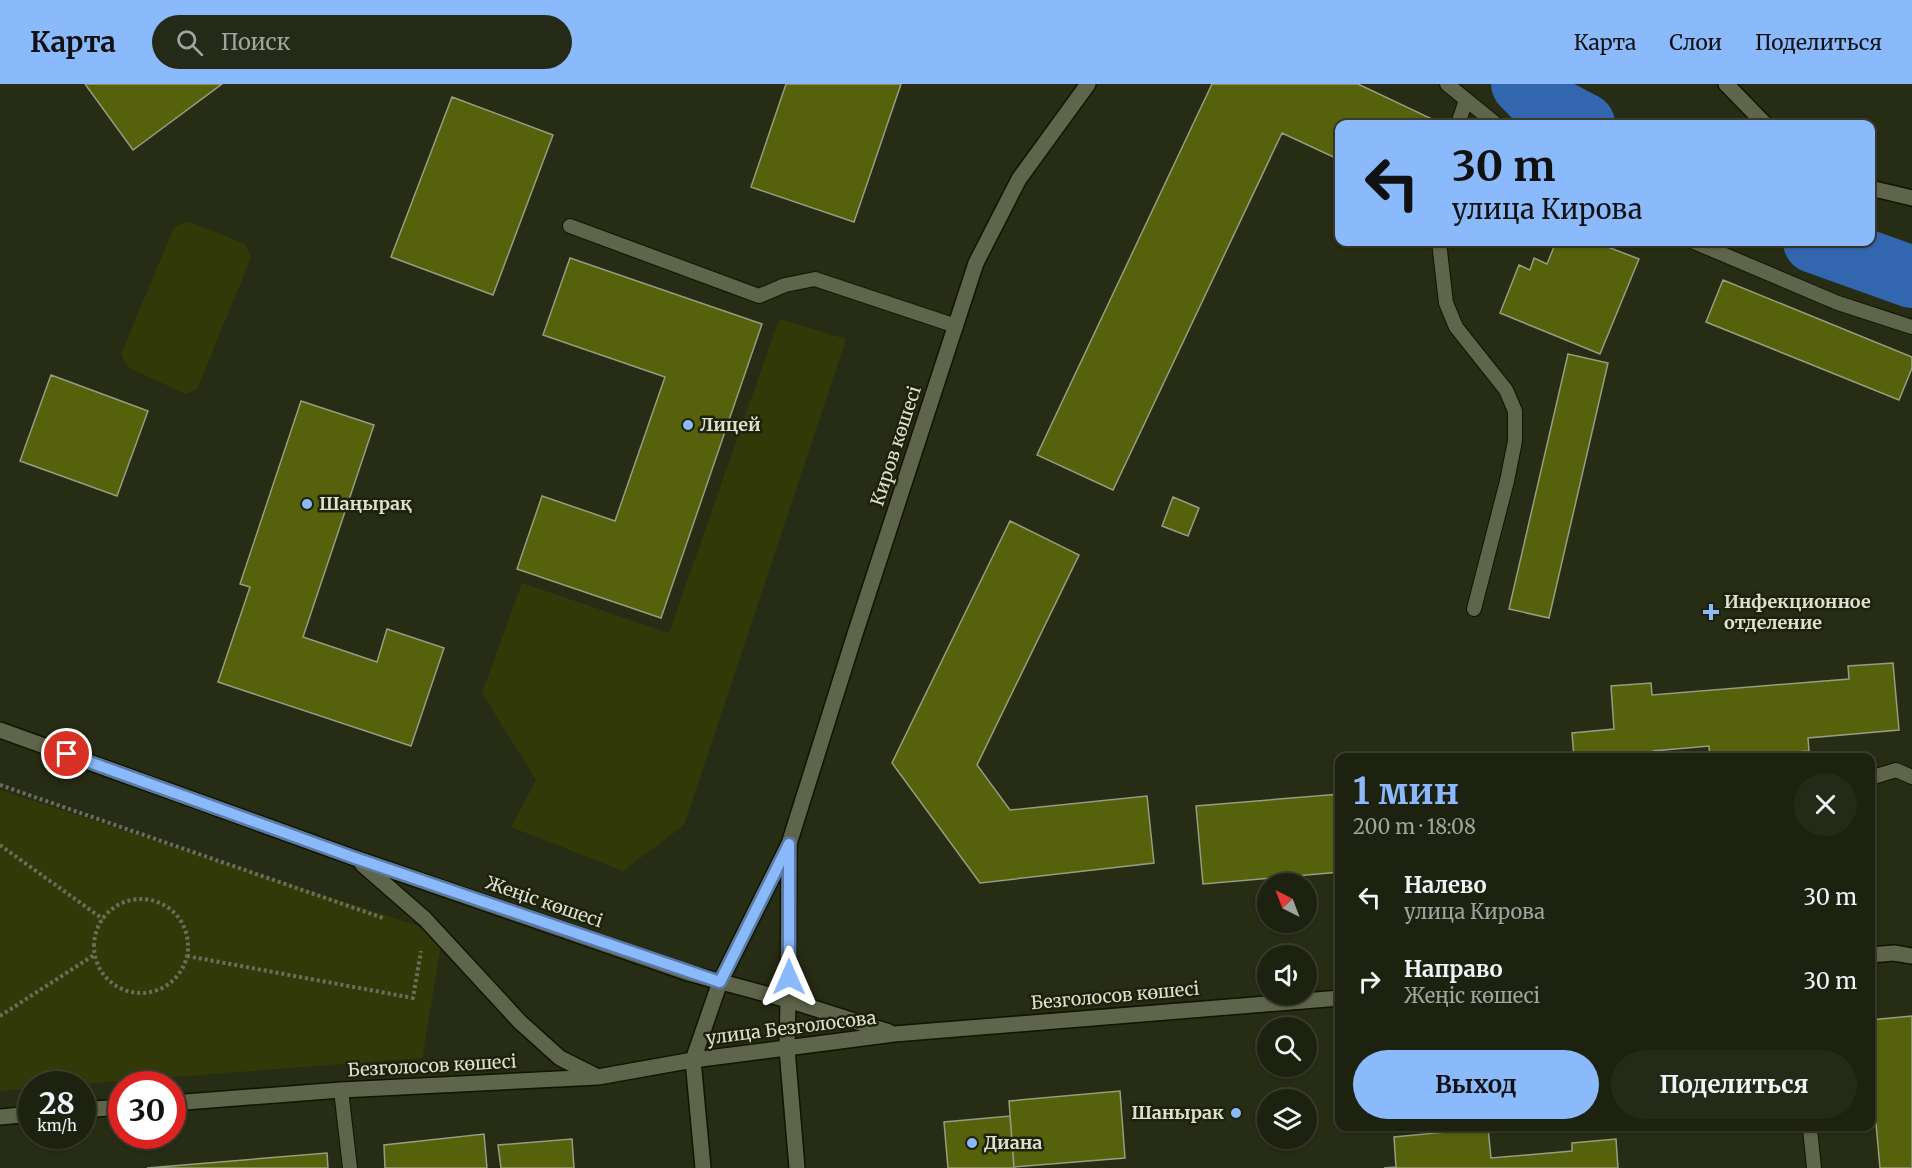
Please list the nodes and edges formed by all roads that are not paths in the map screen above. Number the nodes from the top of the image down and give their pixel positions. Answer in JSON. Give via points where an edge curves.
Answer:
{"nodes":[{"id":1,"x":1088,"y":84,"type":"edge"},
{"id":2,"x":1447,"y":84,"type":"edge"},
{"id":3,"x":1726,"y":84,"type":"edge"},
{"id":4,"x":1466,"y":100,"type":"junction"},
{"id":5,"x":1459,"y":120,"type":"edge"},
{"id":6,"x":1491,"y":120,"type":"edge"},
{"id":7,"x":1761,"y":120,"type":"edge"},
{"id":8,"x":1875,"y":189,"type":"edge"},
{"id":9,"x":1912,"y":198,"type":"edge"},
{"id":10,"x":570,"y":226,"type":"dead end"},
{"id":11,"x":1439,"y":246,"type":"edge"},
{"id":12,"x":1703,"y":246,"type":"edge"},
{"id":13,"x":956,"y":326,"type":"junction"},
{"id":14,"x":1912,"y":327,"type":"edge"},
{"id":15,"x":1474,"y":609,"type":"dead end"},
{"id":16,"x":0,"y":730,"type":"edge"},
{"id":17,"x":1875,"y":776,"type":"edge"},
{"id":18,"x":1912,"y":777,"type":"edge"},
{"id":19,"x":789,"y":844,"type":"junction"},
{"id":20,"x":355,"y":858,"type":"junction"},
{"id":21,"x":1875,"y":955,"type":"edge"},
{"id":22,"x":1912,"y":956,"type":"edge"},
{"id":23,"x":720,"y":982,"type":"junction"},
{"id":24,"x":1335,"y":998,"type":"edge"},
{"id":25,"x":788,"y":1000,"type":"junction"},
{"id":26,"x":894,"y":1034,"type":"junction"},
{"id":27,"x":787,"y":1049,"type":"junction"},
{"id":28,"x":693,"y":1060,"type":"junction"},
{"id":29,"x":598,"y":1077,"type":"junction"},
{"id":30,"x":341,"y":1090,"type":"junction"},
{"id":31,"x":186,"y":1102,"type":"edge"},
{"id":32,"x":18,"y":1115,"type":"edge"},
{"id":33,"x":0,"y":1117,"type":"edge"},
{"id":34,"x":1810,"y":1131,"type":"edge"},
{"id":35,"x":350,"y":1168,"type":"edge"},
{"id":36,"x":703,"y":1168,"type":"edge"},
{"id":37,"x":797,"y":1168,"type":"edge"},
{"id":38,"x":1814,"y":1168,"type":"edge"}],
"edges":[{"from":1,"to":13,"type":"street","name":"Киров көшесі","via":[[1019,179],[976,263]]},
{"from":2,"to":4,"type":"lane"},
{"from":3,"to":7,"type":"street"},
{"from":4,"to":5,"type":"lane"},
{"from":4,"to":6,"type":"lane"},
{"from":8,"to":9,"type":"street"},
{"from":10,"to":13,"type":"lane","via":[[759,296],[815,279]]},
{"from":11,"to":15,"type":"lane","via":[[1446,303],[1456,327],[1506,390],[1515,411],[1508,481]]},
{"from":12,"to":14,"type":"lane","via":[[1838,303]]},
{"from":13,"to":19,"type":"street","name":"Киров көшесі"},
{"from":16,"to":20,"type":"street","name":"Жеңіс көшесі"},
{"from":17,"to":18,"type":"lane","via":[[1896,770]]},
{"from":19,"to":23,"type":"street"},
{"from":19,"to":25,"type":"street"},
{"from":20,"to":23,"type":"street","name":"Жеңіс көшесі"},
{"from":20,"to":29,"type":"street","name":"Жеңіс көшесі","via":[[425,919],[560,1058]]},
{"from":21,"to":22,"type":"street"},
{"from":23,"to":25,"type":"street","name":"Жеңіс көшесі"},
{"from":23,"to":28,"type":"street"},
{"from":24,"to":26,"type":"street","name":"Безголосов көшесі"},
{"from":25,"to":26,"type":"street","name":"Жеңіс көшесі"},
{"from":25,"to":27,"type":"street"},
{"from":26,"to":27,"type":"street","name":"улица Безголосова"},
{"from":27,"to":28,"type":"street","name":"улица Безголосова"},
{"from":27,"to":37,"type":"street"},
{"from":28,"to":29,"type":"street","name":"Безголосов көшесі"},
{"from":28,"to":36,"type":"street"},
{"from":29,"to":30,"type":"street","name":"Безголосов көшесі"},
{"from":30,"to":31,"type":"street","name":"Безголосов көшесі"},
{"from":30,"to":35,"type":"lane"},
{"from":32,"to":33,"type":"street"},
{"from":34,"to":38,"type":"lane"}]}
